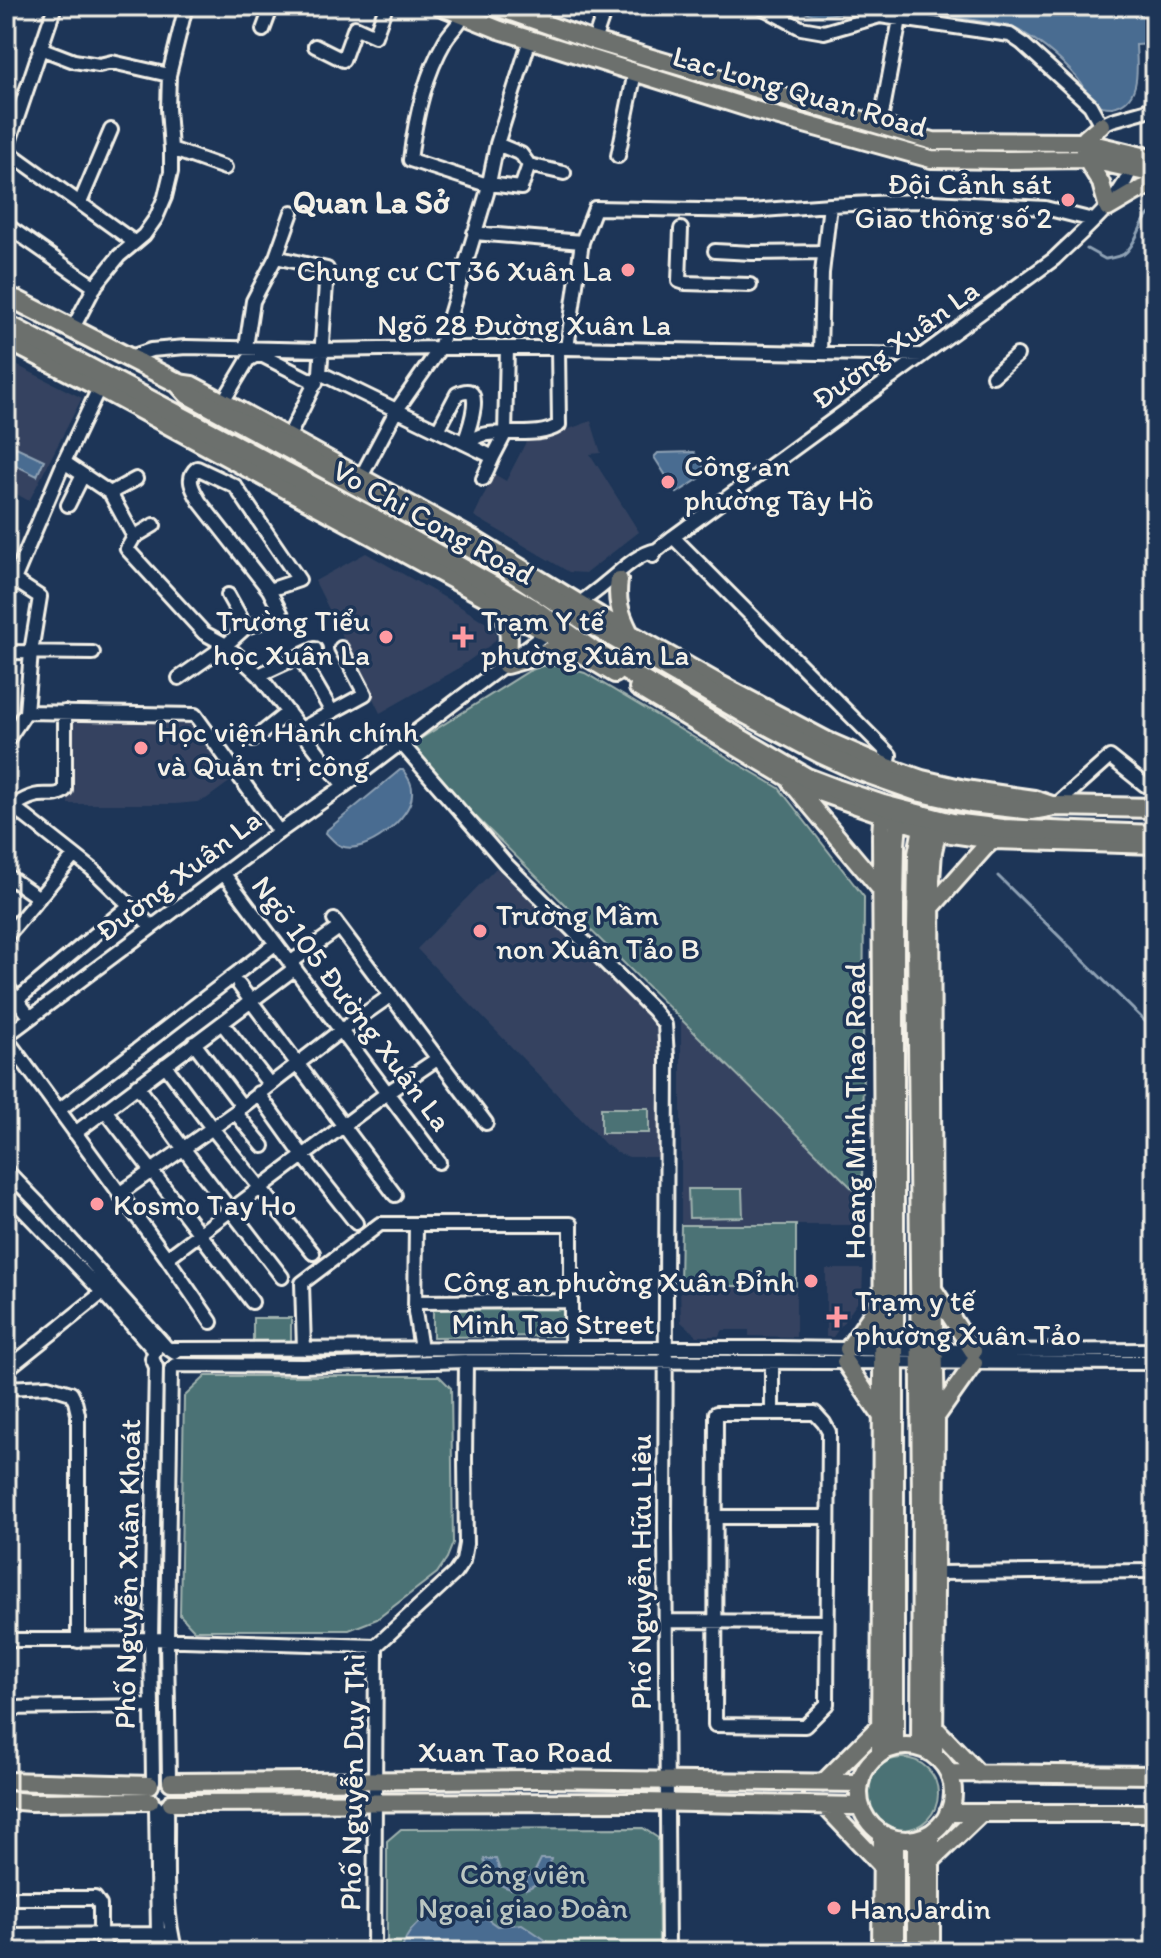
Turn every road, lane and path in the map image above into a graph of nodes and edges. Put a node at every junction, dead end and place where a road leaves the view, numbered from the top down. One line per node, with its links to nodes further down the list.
1 (55, 6): 16 (street)
2 (186, 6): 18 (street)
3 (272, 6): 11 (street)
4 (386, 6): 15 (street)
5 (440, 6): 9 (main road, Lac Long Quan Road)
6 (606, 6): 14 (street)
7 (760, 6): 10 (street)
8 (504, 8): 12 (street); 14 (main road, Lac Long Quan Road)
9 (463, 16): 12 (main road, Lac Long Quan Road); 34 (street)
10 (900, 19): 20 (street); 21 (street)
11 (263, 30)
12 (500, 30): 13 (main road, Lac Long Quan Road)
13 (530, 39): 17 (main road, Lac Long Quan Road); 23 (street)
14 (594, 41): 20 (main road, Lac Long Quan Road)
15 (315, 46)
16 (40, 48): 18 (street); 25 (street)
17 (635, 72): 26 (main road, Lac Long Quan Road); 27 (street)
18 (169, 75): 24 (street)
19 (1155, 108): 21 (street)
20 (880, 125): 26 (main road, Lac Long Quan Road)
21 (1101, 125): 26 (main road)
22 (111, 130): 36 (street)
23 (497, 144): 30 (street); 34 (street)
24 (171, 149): 31 (street); 44 (street)
25 (6, 150): 36 (street)
26 (1085, 151): 29 (main road, Lac Long Quan Road); 38 (main road)
27 (618, 156)
28 (1155, 159): 29 (main road, Lac Long Quan Road)
29 (1133, 163): 33 (main road, Lac Long Quan Road); 38 (street, Đường Xuân La)
30 (529, 165): 32 (street); 34 (street)
31 (225, 168)
32 (564, 173)
33 (1155, 174)
34 (490, 184): 43 (street)
35 (1155, 184): 38 (main road)
36 (80, 203): 44 (street)
37 (830, 205): 40 (street); 45 (street); 47 (street)
38 (1108, 208): 40 (street, Đường Xuân La)
39 (292, 212): 48 (street)
40 (1093, 220): 61 (street, Đường Xuân La)
41 (6, 225): 50 (street)
42 (681, 229): 49 (street)
43 (474, 233): 45 (street); 56 (street)
44 (134, 242): 50 (street)
45 (582, 242): 58 (street)
46 (715, 251): 47 (street)
47 (824, 252): 60 (street)
48 (276, 257): 55 (street); 59 (street)
49 (750, 285)
50 (95, 287): 53 (street)
51 (9, 296): 53 (highway, Vo Chi Cong Road)
52 (6, 324): 82 (highway, Vo Chi Cong Road)
53 (72, 330): 63 (highway, Vo Chi Cong Road)
54 (6, 340): 67 (main road, Vo Chi Cong Road)
55 (246, 347): 59 (street, Ngõ 28 Đường Xuân La); 63 (street, Ngõ 28 Đường Xuân La)
56 (440, 348): 57 (street, Ngõ 28 Đường Xuân La); 59 (street, Ngõ 28 Đường Xuân La); 69 (street)
57 (507, 348): 58 (street, Ngõ 28 Đường Xuân La); 71 (street)
58 (562, 348): 60 (street, Ngõ 28 Đường Xuân La); 71 (street)
59 (321, 350): 65 (street)
60 (820, 352): 61 (street, Ngõ 28 Đường Xuân La)
61 (922, 355): 86 (street, Đường Xuân La)
62 (1017, 355): 64 (street)
63 (127, 358): 66 (highway, Vo Chi Cong Road)
64 (993, 376)
65 (318, 378): 68 (street); 69 (street); 72 (street)
66 (178, 383): 68 (main road, Vo Chi Cong Road); 89 (highway, Vo Chi Cong Road)
67 (99, 388): 75 (street); 83 (main road, Vo Chi Cong Road)
68 (223, 402): 72 (main road, Vo Chi Cong Road)
69 (396, 411): 70 (street); 77 (street)
70 (438, 430): 73 (street); 73 (street)
71 (505, 434): 73 (street); 74 (street)
72 (288, 438): 77 (main road, Vo Chi Cong Road)
73 (464, 443): 74 (street)
74 (493, 457): 79 (street)
75 (64, 462): 76 (street); 87 (street)
76 (83, 475): 80 (street); 81 (street)
77 (361, 477): 89 (main road, Vo Chi Cong Road)
78 (136, 479): 80 (street)
79 (483, 479)
80 (110, 493): 85 (street)
81 (68, 505)
82 (373, 518): 83 (highway); 95 (highway, Vo Chi Cong Road)
83 (343, 520): 93 (main road, Vo Chi Cong Road)
84 (154, 525): 85 (street)
85 (134, 537): 99 (street)
86 (673, 537): 88 (street, Đường Xuân La); 119 (street)
87 (14, 580): 92 (street); 104 (street)
88 (614, 580): 95 (street, Đường Xuân La); 98 (main road)
89 (536, 582): 95 (highway, Vo Chi Cong Road)
90 (269, 590): 90 (street); 97 (street)
91 (228, 595): 97 (street)
92 (6, 596)
93 (492, 601): 96 (main road, Vo Chi Cong Road); 107 (main road)
94 (600, 616): 95 (highway); 98 (main road, Vo Chi Cong Road)
95 (562, 618): 96 (highway); 100 (highway, Vo Chi Cong Road); 107 (street, Đường Xuân La); 125 (highway, Vo Chi Cong Road)
96 (524, 621)
97 (246, 627): 99 (street)
98 (630, 632): 119 (main road, Vo Chi Cong Road)
99 (226, 645): 109 (street); 110 (street)
100 (574, 645): 107 (highway); 108 (highway, Vo Chi Cong Road)
101 (341, 648): 114 (street)
102 (315, 649): 106 (street)
103 (6, 652): 104 (street)
104 (31, 652): 105 (street); 111 (street)
105 (93, 653)
106 (300, 657): 109 (street); 114 (street)
107 (506, 664): 118 (street, Đường Xuân La)
108 (612, 667): 120 (main road, Vo Chi Cong Road); 123 (highway, Vo Chi Cong Road)
109 (259, 675): 113 (street)
110 (179, 678)
111 (26, 712): 112 (street); 117 (street)
112 (65, 712): 124 (street); 129 (street)
113 (288, 712): 115 (street); 116 (street)
114 (332, 712): 115 (street)
115 (301, 729): 122 (street)
116 (253, 740)
117 (6, 742)
118 (400, 742): 122 (street, Đường Xuân La); 203 (street, Phố Nguyễn Hữu Liêu)
119 (889, 761): 125 (main road, Vo Chi Cong Road)
120 (795, 782): 123 (highway); 127 (main road, Vo Chi Cong Road); 136 (main road)
121 (1145, 785): 125 (street)
122 (344, 786): 129 (street, Đường Xuân La)
123 (836, 789): 127 (highway, Vo Chi Cong Road)
124 (9, 804): 133 (street)
125 (1055, 806): 126 (highway, Vo Chi Cong Road)
126 (1155, 808)
127 (891, 812): 128 (highway, Vo Chi Cong Road); 136 (main road, Hoang Minh Thao Road); 139 (main road, Hoang Minh Thao Road)
128 (931, 824): 130 (highway, Vo Chi Cong Road); 140 (main road); 141 (main road)
129 (279, 832): 134 (street, Đường Xuân La)
130 (980, 834): 131 (highway, Vo Chi Cong Road); 132 (main road); 140 (main road)
131 (1155, 835)
132 (1155, 845)
133 (74, 856): 137 (street); 138 (street)
134 (224, 874): 142 (street, Đường Xuân La); 144 (street, Ngõ 105 Đường Xuân La)
135 (6, 875): 137 (street)
136 (881, 890): 139 (main road); 181 (main road, Hoang Minh Thao Road)
137 (39, 898): 143 (street)
138 (130, 905): 142 (street); 149 (street)
139 (895, 906): 181 (main road, Hoang Minh Thao Road)
140 (932, 908): 141 (main road); 190 (main road)
141 (917, 923): 190 (main road)
142 (152, 927): 152 (street, Đường Xuân La)
143 (6, 937)
144 (275, 944): 145 (street, Ngõ 105 Đường Xuân La); 165 (street)
145 (292, 966): 148 (street); 150 (street); 154 (street, Ngõ 105 Đường Xuân La)
146 (6, 985): 149 (street)
147 (239, 985): 150 (street)
148 (390, 996): 154 (street); 157 (street)
149 (18, 1000): 151 (street); 152 (street)
150 (251, 1001): 153 (street); 158 (street)
151 (6, 1009)
152 (30, 1017): 155 (street, Đường Xuân La)
153 (222, 1023): 156 (street); 161 (street)
154 (340, 1031): 158 (street); 163 (street, Ngõ 105 Đường Xuân La)
155 (6, 1037): 165 (street)
156 (194, 1043): 159 (street); 164 (street)
157 (437, 1059): 163 (street); 167 (street)
158 (297, 1064): 161 (street); 168 (street)
159 (165, 1065): 160 (street); 169 (street)
160 (137, 1085): 166 (street); 172 (street)
161 (270, 1085): 162 (street)
162 (258, 1093): 164 (street); 173 (street)
163 (387, 1093): 168 (street); 174 (street, Ngõ 105 Đường Xuân La)
164 (238, 1108): 169 (street); 171 (street)
165 (59, 1110): 170 (street)
166 (105, 1110): 170 (street); 176 (street)
167 (486, 1123)
168 (344, 1126): 173 (street); 180 (street)
169 (212, 1128): 172 (street); 177 (street)
170 (75, 1133): 179 (street)
171 (263, 1146)
172 (183, 1148): 176 (street); 182 (street)
173 (303, 1156): 177 (street); 183 (street)
174 (439, 1162)
175 (6, 1170): 189 (street)
176 (150, 1170): 179 (street); 185 (street)
177 (262, 1188): 182 (street); 186 (street)
178 (6, 1192): 189 (street)
179 (119, 1194): 187 (street)
180 (395, 1195)
181 (889, 1198): 191 (main road, Hoang Minh Thao Road); 206 (main road, Hoang Minh Thao Road)
182 (231, 1210): 185 (street); 188 (street)
183 (356, 1223)
184 (416, 1224): 192 (street); 194 (street); 198 (street)
185 (200, 1234): 187 (street); 193 (street)
186 (313, 1253)
187 (167, 1258): 195 (street)
188 (282, 1277)
189 (108, 1288): 197 (street); 211 (street)
190 (926, 1289): 202 (main road); 204 (main road)
191 (882, 1300): 201 (main road); 206 (main road, Hoang Minh Thao Road)
192 (571, 1301): 194 (street); 196 (street)
193 (252, 1302)
194 (415, 1302): 199 (street)
195 (211, 1322)
196 (571, 1348): 199 (street, Minh Tao Street); 203 (street, Minh Tao Street)
197 (164, 1349): 198 (street, Minh Tao Street); 209 (street); 210 (street)
198 (304, 1349): 199 (street, Minh Tao Street)
199 (421, 1349)
200 (1155, 1350): 202 (street)
201 (847, 1355): 203 (street, Minh Tao Street); 204 (street, Minh Tao Street); 206 (street, Minh Tao Street); 207 (street, Minh Tao Street); 214 (main road)
202 (976, 1355): 204 (street); 208 (street); 215 (main road)
203 (665, 1356): 205 (street, Minh Tao Street); 207 (street, Minh Tao Street); 221 (street, Phố Nguyễn Hữu Liêu)
204 (929, 1358): 206 (street, Minh Tao Street); 215 (main road); 216 (main road)
205 (466, 1361): 210 (street, Minh Tao Street); 228 (street, Phố Nguyễn Duy Thì)
206 (888, 1362): 214 (main road, Hoang Minh Thao Road)
207 (772, 1363): 213 (street)
208 (1155, 1363)
209 (156, 1367): 210 (street); 224 (street, Phố Nguyễn Xuân Khoát)
210 (173, 1367): 226 (street)
211 (6, 1370)
212 (6, 1388): 227 (street)
213 (772, 1413): 217 (street); 218 (street)
214 (888, 1415): 231 (main road, Hoang Minh Thao Road); 233 (main road, Hoang Minh Thao Road)
215 (936, 1417): 216 (main road)
216 (928, 1502): 220 (main road); 234 (main road)
217 (716, 1517): 218 (street); 222 (street)
218 (828, 1517): 223 (street)
219 (1155, 1571): 220 (street)
220 (934, 1573): 232 (main road)
221 (666, 1621): 222 (street); 239 (street, Phố Nguyễn Hữu Liêu)
222 (715, 1622): 223 (street); 223 (street)
223 (827, 1622)
224 (151, 1639): 226 (street); 227 (street); 229 (street, Phố Nguyễn Xuân Khoát)
225 (6, 1640): 227 (street)
226 (167, 1640): 228 (street); 244 (street)
227 (78, 1641)
228 (376, 1646): 237 (street, Phố Nguyễn Duy Thì)
229 (150, 1706): 230 (street); 244 (street, Phố Nguyễn Xuân Khoát)
230 (6, 1708)
231 (880, 1726): 233 (main road, Hoang Minh Thao Road); 241 (main road)
232 (934, 1727): 234 (main road); 235 (main road)
233 (888, 1750): 234 (main road); 242 (main road)
234 (927, 1751): 238 (main road)
235 (979, 1774): 236 (main road); 238 (main road)
236 (1155, 1775)
237 (375, 1779): 239 (main road, Xuan Tao Road); 244 (main road, Xuan Tao Road); 247 (street, Phố Nguyễn Duy Thì)
238 (951, 1779): 243 (main road); 251 (main road)
239 (666, 1780): 241 (main road, Xuan Tao Road); 246 (street, Phố Nguyễn Hữu Liêu)
240 (6, 1781): 244 (main road)
241 (823, 1783): 242 (main road, Xuan Tao Road)
242 (860, 1783): 250 (main road)
243 (1155, 1785)
244 (161, 1793): 245 (main road); 247 (main road, Xuan Tao Road); 260 (street, Phố Nguyễn Xuân Khoát)
245 (6, 1800)
246 (666, 1802): 247 (main road, Xuan Tao Road); 249 (main road, Xuan Tao Road); 268 (street, Phố Nguyễn Hữu Liêu)
247 (374, 1803): 267 (street, Phố Nguyễn Duy Thì)
248 (1155, 1803): 251 (main road)
249 (825, 1806): 250 (main road, Xuan Tao Road); 257 (main road)
250 (860, 1806): 254 (main road)
251 (950, 1808): 252 (main road); 255 (main road)
252 (981, 1813): 253 (main road); 256 (main road)
253 (1155, 1813)
254 (889, 1836): 255 (main road); 257 (main road); 270 (main road)
255 (924, 1836): 256 (main road); 271 (main road)
256 (931, 1861): 272 (main road)
257 (882, 1866): 269 (main road)
258 (6, 1898): 259 (street)
259 (100, 1933): 260 (street); 262 (street); 264 (street)
260 (164, 1934): 265 (street, Phố Nguyễn Xuân Khoát); 266 (street, Phố Nguyễn Xuân Khoát)
261 (6, 1935): 262 (street)
262 (48, 1935): 263 (street)
263 (10, 1952)
264 (107, 1952)
265 (163, 1952)
266 (176, 1952)
267 (374, 1952)
268 (668, 1952)
269 (881, 1952)
270 (895, 1952)
271 (916, 1952)
272 (931, 1952)

